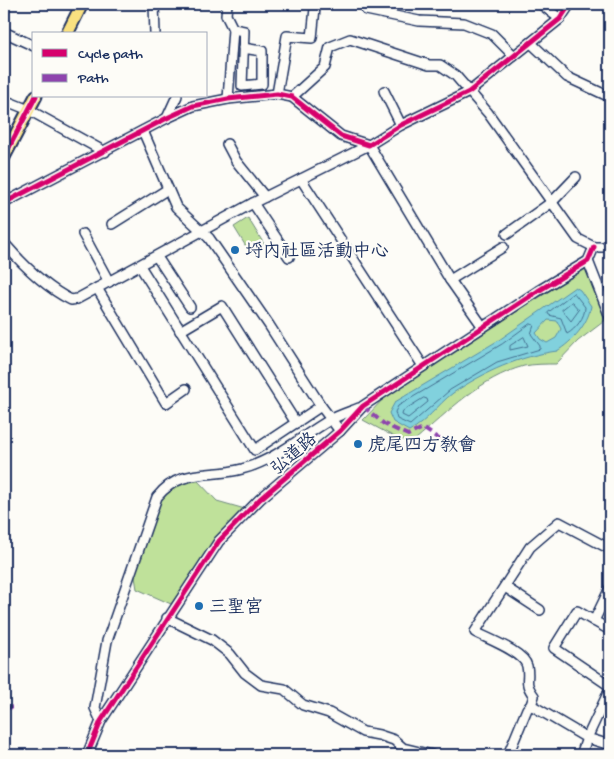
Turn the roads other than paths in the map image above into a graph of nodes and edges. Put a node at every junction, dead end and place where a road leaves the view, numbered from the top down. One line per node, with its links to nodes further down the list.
1 (82, 4): 11 (main road)
2 (154, 4): 12 (street)
3 (227, 4): 9 (street)
4 (541, 4): 8 (street)
5 (570, 4): 8 (street)
6 (315, 8): 19 (street)
7 (366, 10): 16 (street)
8 (560, 19): 13 (street)
9 (233, 29): 15 (street); 24 (street)
10 (4, 32): 14 (street)
11 (68, 32)
12 (155, 32)
13 (531, 43): 16 (street); 23 (street)
14 (32, 45)
15 (243, 48): 15 (street)
16 (514, 56): 18 (street)
17 (384, 91): 28 (street)
18 (469, 92): 20 (street); 28 (street); 38 (street)
19 (276, 94): 20 (street); 24 (street)
20 (292, 97): 31 (street)
21 (35, 98): 26 (main road)
22 (176, 98): 27 (street)
23 (610, 98)
24 (228, 99): 27 (street)
25 (4, 100): 26 (street)
26 (29, 110): 32 (street); 33 (main road)
27 (167, 118): 29 (street)
28 (401, 125): 31 (street)
29 (143, 131): 32 (street); 36 (street)
30 (227, 144): 37 (street)
31 (369, 145): 35 (street); 53 (street)
32 (105, 152): 39 (street)
33 (4, 158)
34 (576, 177): 38 (street)
35 (301, 179): 37 (street); 60 (street)
36 (168, 189): 41 (street); 42 (street)
37 (265, 197): 40 (street)
38 (552, 202): 44 (street); 47 (street)
39 (4, 203)
40 (252, 203): 42 (street); 50 (street)
41 (112, 224)
42 (202, 230): 49 (street); 62 (street)
43 (83, 234): 54 (street)
44 (507, 234)
45 (4, 244): 55 (street)
46 (503, 247): 53 (street)
47 (594, 248): 48 (street); 51 (street)
48 (610, 248)
49 (157, 257): 52 (street); 56 (street)
50 (289, 257)
51 (588, 261): 57 (street); 58 (street, 弘道路)
52 (140, 266): 54 (street); 59 (street)
53 (450, 280): 58 (street)
54 (109, 282): 55 (street)
55 (97, 288): 61 (street)
56 (190, 307)
57 (610, 317)
58 (483, 327): 60 (street, 弘道路)
59 (180, 331): 65 (street); 65 (street)
60 (423, 366): 63 (street, 弘道路)
61 (186, 389)
62 (321, 406): 64 (street); 65 (street)
63 (363, 406): 64 (street); 66 (street, 弘道路)
64 (331, 419): 66 (street); 76 (street)
65 (296, 424)
66 (340, 431): 71 (street, 弘道路)
67 (610, 549): 68 (street)
68 (505, 587): 70 (street); 75 (street)
69 (610, 588): 72 (street)
70 (540, 610)
71 (167, 618): 76 (street, 弘道路); 79 (street)
72 (594, 621): 73 (street); 74 (street)
73 (610, 630)
74 (610, 688): 77 (street)
75 (531, 705): 77 (street); 82 (street)
76 (100, 721): 80 (street, 弘道路)
77 (587, 738): 78 (street); 83 (street)
78 (610, 745)
79 (402, 751): 81 (street)
80 (87, 755)
81 (432, 755)
82 (508, 755)
83 (581, 755)

